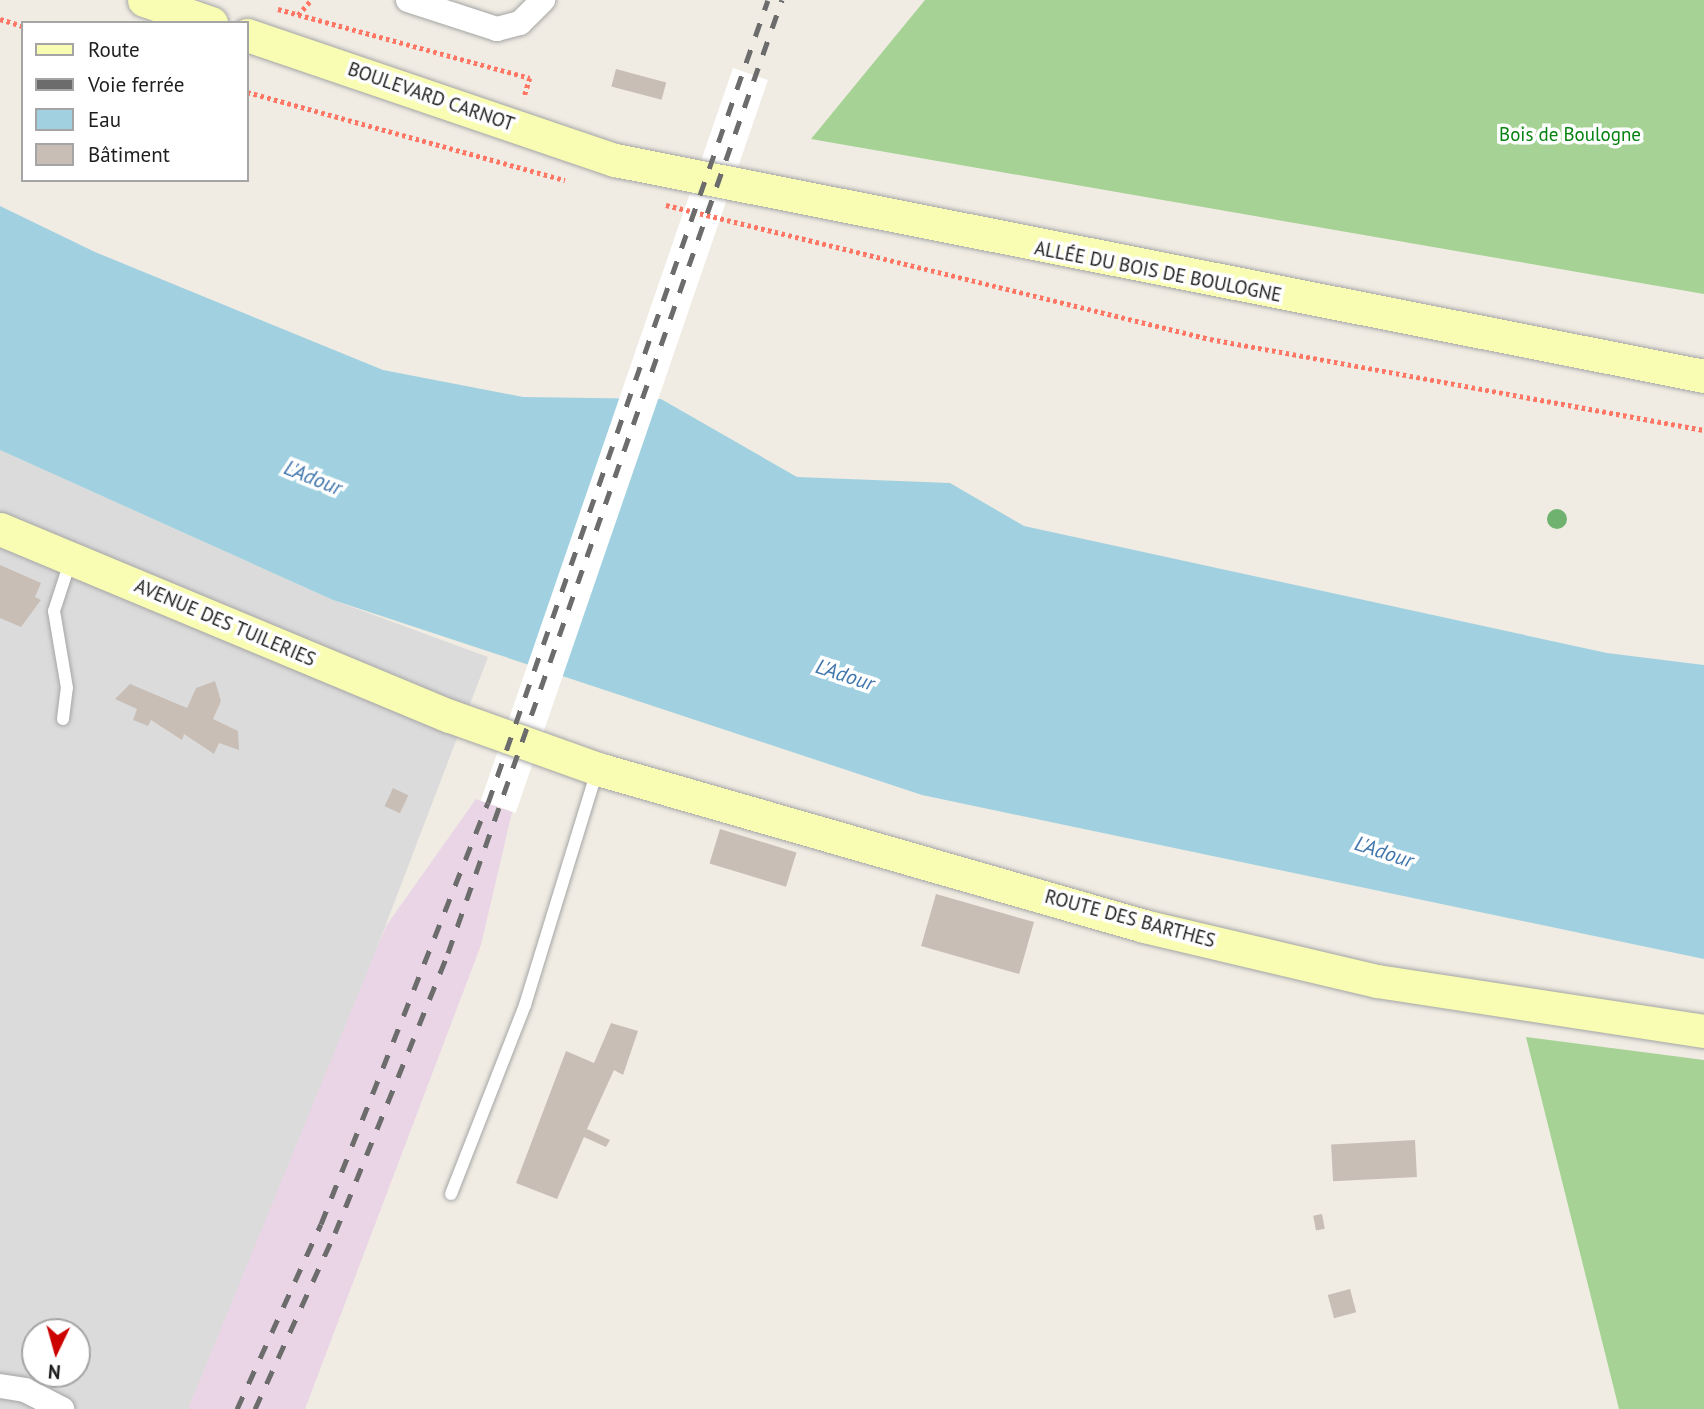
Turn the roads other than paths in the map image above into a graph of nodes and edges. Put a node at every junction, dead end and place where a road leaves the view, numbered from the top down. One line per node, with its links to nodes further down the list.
1 (144, 0): 4 (main road)
2 (408, 0): 3 (street)
3 (543, 0)
4 (205, 21)
5 (248, 35): 6 (main road, BOULEVARD CARNOT)
6 (615, 160): 7 (main road, ALLÉE DU BOIS DE BOULOGNE)
7 (1704, 376)
8 (0, 529): 9 (main road, AVENUE DES TUILERIES)
9 (71, 559): 10 (lane); 11 (main road, AVENUE DES TUILERIES)
10 (63, 719)
11 (567, 757): 12 (main road, ROUTE DES BARTHES)
12 (598, 769): 13 (main road, ROUTE DES BARTHES); 14 (lane)
13 (1704, 1031)
14 (451, 1194)
15 (0, 1387): 16 (street)
16 (62, 1409)

